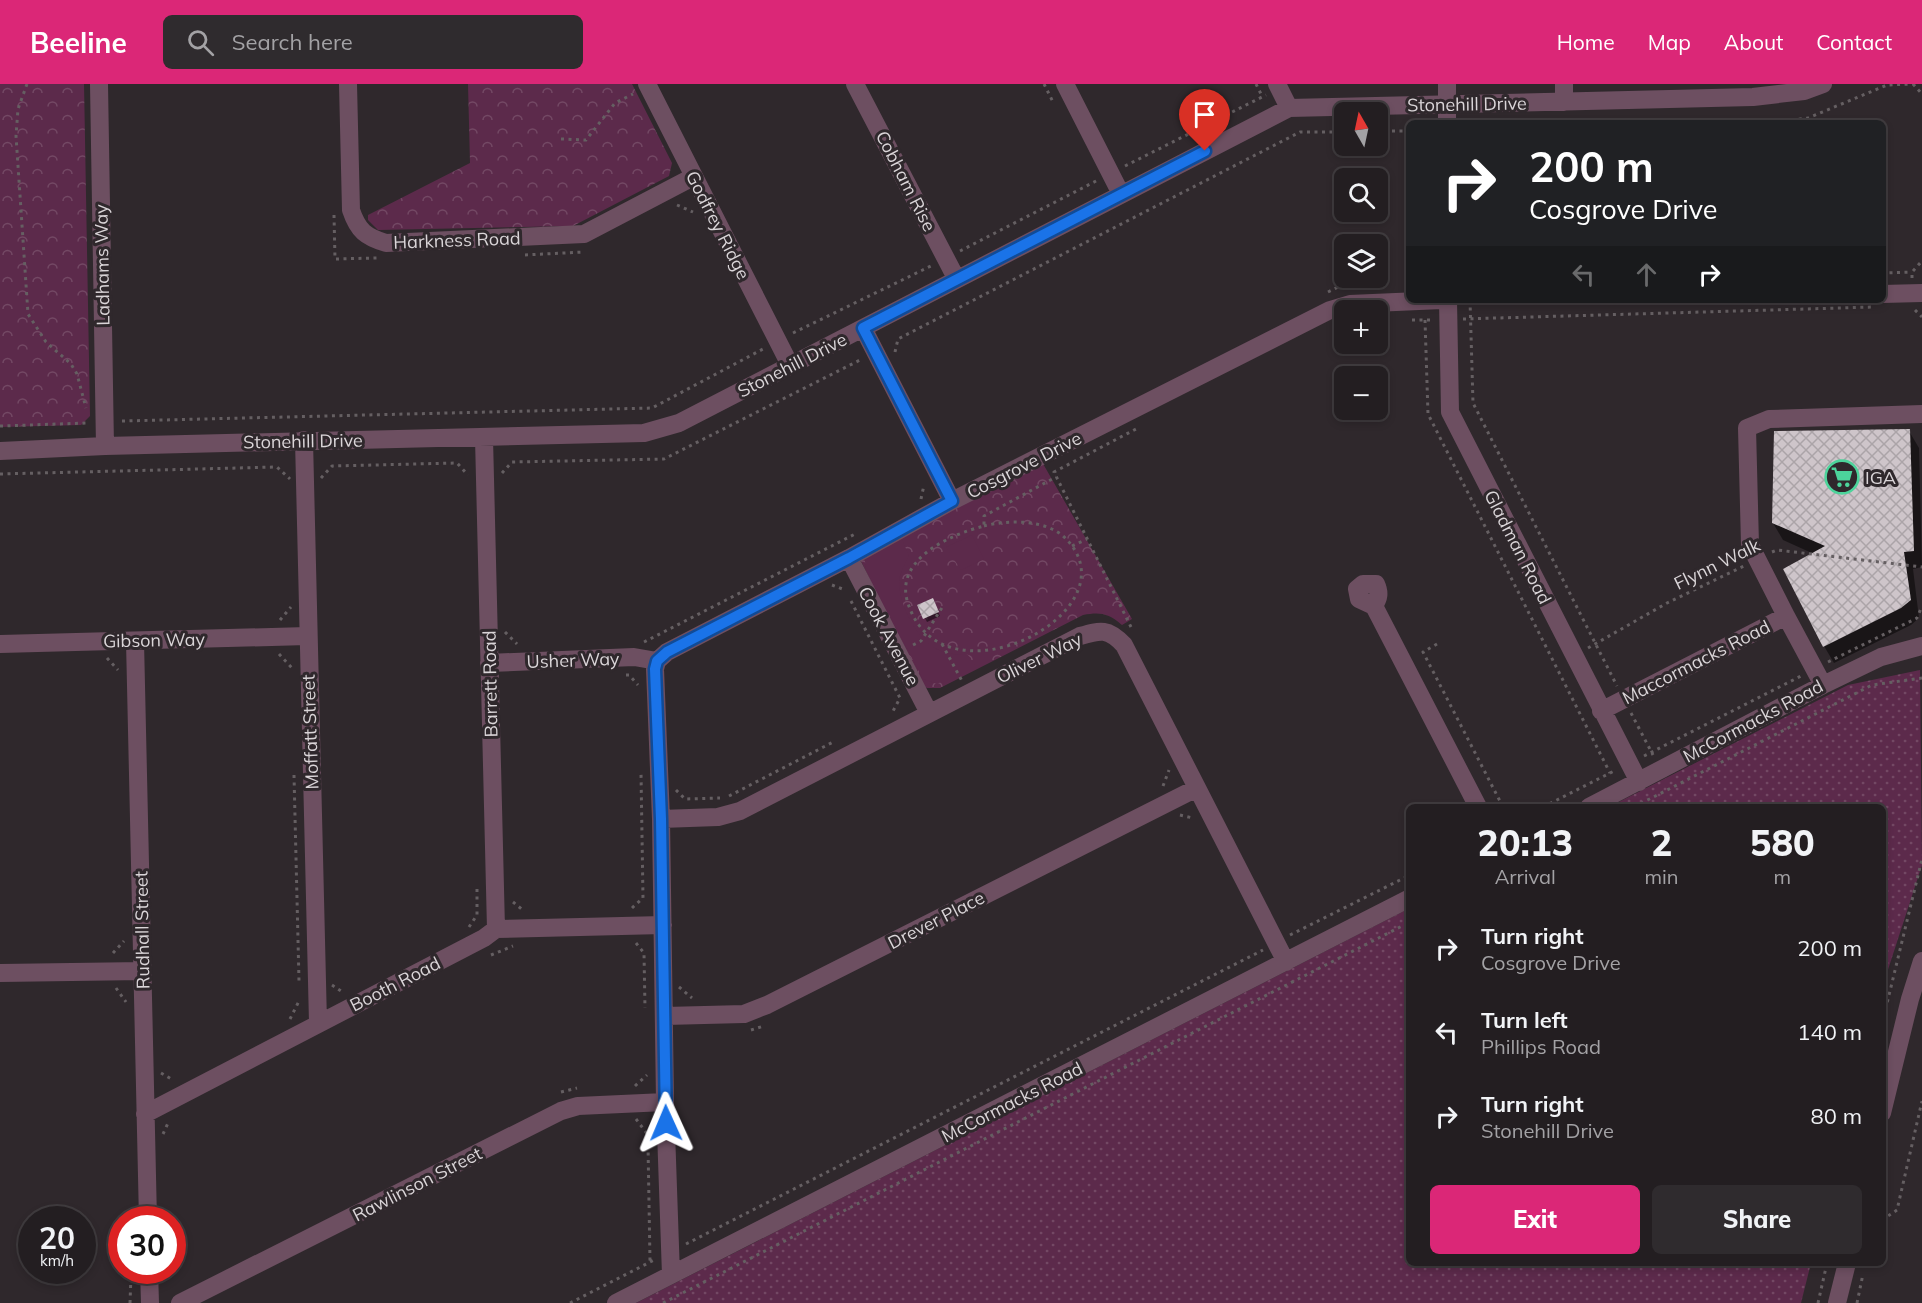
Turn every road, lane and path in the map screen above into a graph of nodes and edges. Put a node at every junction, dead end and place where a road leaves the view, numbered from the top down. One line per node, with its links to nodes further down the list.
1 (27, 84): 47 (path)
2 (99, 84): 47 (street, Ladhams Way)
3 (348, 84): 23 (street, Harkness Road)
4 (855, 84): 30 (street, Cobham Rise)
5 (1065, 84): 25 (street)
6 (1256, 84): 22 (path)
7 (1277, 84): 15 (street)
8 (1447, 84): 16 (street)
9 (1823, 84): 12 (street, Stonehill Drive)
10 (1913, 84): 14 (path); 17 (path)
11 (647, 85): 21 (path); 23 (street, Godfrey Ridge)
12 (1753, 91): 13 (street, Stonehill Drive)
13 (1564, 93): 16 (street, Stonehill Drive)
14 (1922, 94)
15 (1289, 108): 16 (street, Stonehill Drive); 25 (street, Stonehill Drive)
16 (1447, 114)
17 (1792, 120)
18 (1406, 131): 20 (path)
19 (1334, 132): 44 (path)
20 (1388, 132)
21 (561, 139)
22 (1127, 165)
23 (693, 177): 43 (street, Godfrey Ridge)
24 (1095, 182): 26 (path)
25 (1121, 194): 30 (street, Stonehill Drive)
26 (962, 250)
27 (1922, 261): 29 (path)
28 (930, 267): 43 (path)
29 (1886, 273)
30 (956, 278): 42 (street, Stonehill Drive)
31 (1336, 288): 32 (path)
32 (1328, 292)
33 (1922, 293): 34 (street)
34 (1886, 299)
35 (1406, 302): 57 (street, Cosgrove Drive)
36 (1448, 303): 41 (street, Gladman Road)
37 (1470, 303): 39 (path)
38 (1815, 303): 39 (path)
39 (1471, 319): 41 (path); 83 (path)
40 (1409, 320): 41 (path)
41 (1448, 320): 86 (street, Gladman Road)
42 (863, 328): 45 (street, Stonehill Drive); 57 (street)
43 (777, 341): 45 (street, Godfrey Ridge); 47 (path)
44 (894, 354)
45 (790, 366): 50 (street, Stonehill Drive)
46 (1922, 414): 63 (street)
47 (97, 423): 49 (path); 52 (street, Ladhams Way)
48 (1143, 425): 54 (path)
49 (0, 426)
50 (484, 438): 51 (street, Stonehill Drive); 88 (street, Barrett Road)
51 (304, 440): 52 (street, Stonehill Drive); 76 (street, Moffatt Street)
52 (105, 446): 53 (street, Stonehill Drive)
53 (0, 451)
54 (1056, 477): 58 (path); 60 (path)
55 (921, 481): 56 (path)
56 (920, 500)
57 (952, 501): 62 (street, Cosgrove Drive)
58 (984, 525): 61 (path); 75 (path)
59 (867, 527): 64 (path)
60 (1087, 539): 61 (path); 74 (path)
61 (1072, 546): 81 (path)
62 (849, 558): 66 (street, Cosgrove Drive); 85 (street, Cook Avenue)
63 (1758, 559): 65 (path, Flynn Walk); 71 (street); 83 (path, Flynn Walk)
64 (803, 560): 66 (path); 78 (path)
65 (1922, 567)
66 (813, 577): 87 (street, Cosgrove Drive); 97 (path)
67 (290, 597): 72 (path)
68 (943, 606): 75 (path)
69 (1374, 606): 110 (street)
70 (1922, 606): 90 (path)
71 (1786, 616): 90 (street, Maccormacks Road); 94 (street, Maccormacks Road)
72 (276, 621)
73 (505, 622): 80 (path)
74 (1133, 632)
75 (926, 633): 81 (path); 85 (path)
76 (307, 636): 77 (street, Gibson Way); 151 (street, Moffatt Street)
77 (135, 641): 79 (street, Gibson Way); 139 (street, Rudhall Street)
78 (633, 642)
79 (0, 644)
80 (519, 644)
81 (942, 644): 93 (path)
82 (1437, 644): 111 (path)
83 (1595, 644): 86 (path, Flynn Walk); 94 (path)
84 (1922, 646): 90 (street, McCormacks Road)
85 (898, 653): 96 (street, Cook Avenue)
86 (1574, 656): 95 (street, Gladman Road)
87 (657, 661): 88 (street, Usher Way); 117 (street)
88 (489, 663): 121 (street, Barrett Road)
89 (619, 675): 92 (path)
90 (1818, 677): 99 (path); 103 (street, McCormacks Road)
91 (1922, 678): 107 (path)
92 (639, 687)
93 (969, 693): 96 (street, Oliver Way); 100 (street, Oliver Way)
94 (1624, 699): 95 (street, Maccormacks Road); 99 (path)
95 (1601, 711): 101 (street, Gladman Road)
96 (929, 713): 115 (street, Oliver Way)
97 (887, 715)
98 (836, 741): 108 (path)
99 (1651, 752): 101 (path); 103 (path)
100 (1180, 756): 106 (street, Oliver Way); 109 (path)
101 (1629, 763): 104 (street, Gladman Road); 112 (path)
102 (641, 770): 123 (path)
103 (1660, 770): 104 (street, McCormacks Road); 107 (path)
104 (1638, 782): 113 (street, McCormacks Road)
105 (675, 788): 108 (path)
106 (1197, 788): 109 (street, Drever Place); 133 (street, Oliver Way)
107 (1670, 789): 114 (path)
108 (692, 799): 115 (path)
109 (1165, 804): 116 (path); 149 (street, Drever Place)
110 (1476, 804)
111 (1501, 804)
112 (1549, 804)
113 (1595, 804)
114 (1640, 804)
115 (694, 818): 117 (street, Oliver Way)
116 (1194, 818)
117 (661, 819): 126 (street)
118 (1922, 859): 148 (path)
119 (477, 877): 121 (path)
120 (1406, 877): 133 (path)
121 (486, 898): 124 (path); 128 (path); 129 (street, Barrett Road)
122 (1406, 900): 138 (street, McCormacks Road)
123 (628, 908)
124 (534, 911)
125 (1406, 924): 185 (path)
126 (663, 925): 129 (street); 149 (street)
127 (1285, 925): 133 (path)
128 (468, 928)
129 (496, 929): 151 (street, Booth Road)
130 (124, 932): 135 (path)
131 (1256, 940): 133 (path)
132 (630, 941): 150 (path)
133 (1276, 943): 138 (street, Oliver Way); 171 (path)
134 (522, 944): 136 (path)
135 (103, 954)
136 (483, 959)
137 (1922, 961): 161 (street)
138 (1286, 962): 177 (street, McCormacks Road)
139 (143, 971): 140 (street); 164 (street, Rudhall Street)
140 (0, 973)
141 (679, 976): 146 (path)
142 (332, 979): 145 (path)
143 (299, 981): 152 (path)
144 (116, 988): 147 (path)
145 (353, 988)
146 (698, 997)
147 (126, 1004)
148 (1886, 1008)
149 (665, 1016): 163 (street)
150 (646, 1019)
151 (318, 1023): 164 (street, Booth Road)
152 (281, 1024)
153 (767, 1024): 154 (path)
154 (745, 1030)
155 (160, 1062): 157 (path)
156 (647, 1064): 158 (path)
157 (181, 1076)
158 (629, 1086)
159 (578, 1088): 160 (path)
160 (558, 1094)
161 (1886, 1097)
162 (1922, 1101): 169 (path)
163 (665, 1102): 172 (street); 182 (street, Rawlinson Street)
164 (146, 1114): 168 (street, Rudhall Street)
165 (171, 1118): 167 (path)
166 (630, 1119): 173 (path)
167 (163, 1142)
168 (148, 1206)
169 (1886, 1217)
170 (688, 1236): 171 (path)
171 (693, 1240): 172 (path)
172 (671, 1251): 173 (path); 177 (street)
173 (650, 1262): 183 (path)
174 (1826, 1266): 186 (path)
175 (1846, 1266): 187 (street)
176 (1863, 1273): 188 (path)
177 (671, 1275): 184 (street, McCormacks Road)
178 (131, 1284): 180 (path)
179 (149, 1284): 181 (street)
180 (130, 1303)
181 (150, 1303)
182 (180, 1303)
183 (570, 1303)
184 (616, 1303)
185 (663, 1303)
186 (1818, 1303)
187 (1838, 1303)
188 (1857, 1303)

